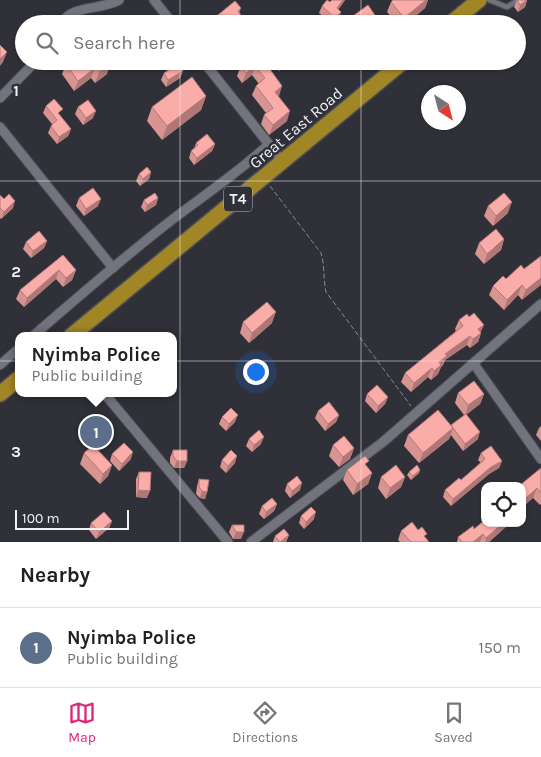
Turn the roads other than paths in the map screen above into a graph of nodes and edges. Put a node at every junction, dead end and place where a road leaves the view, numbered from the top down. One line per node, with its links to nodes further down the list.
1 (119, 0): 6 (street)
2 (154, 0): 7 (street)
3 (479, 0): 8 (highway)
4 (489, 0): 5 (lane)
5 (518, 0)
6 (69, 15)
7 (166, 15)
8 (461, 15)
9 (27, 70): 12 (street)
10 (210, 70): 14 (street)
11 (393, 70): 15 (highway, Great East Road / T4)
12 (0, 98)
13 (0, 127): 16 (street)
14 (269, 144): 15 (street); 16 (street)
15 (283, 162): 19 (highway, Great East Road / T4)
16 (113, 268): 18 (street)
17 (541, 304): 21 (street)
18 (38, 332)
19 (76, 332)
20 (15, 351): 22 (street)
21 (474, 364): 26 (street); 28 (street)
22 (0, 365)
23 (15, 382): 24 (highway)
24 (0, 394)
25 (107, 397): 27 (street)
26 (541, 459)
27 (228, 542)
28 (251, 542)

